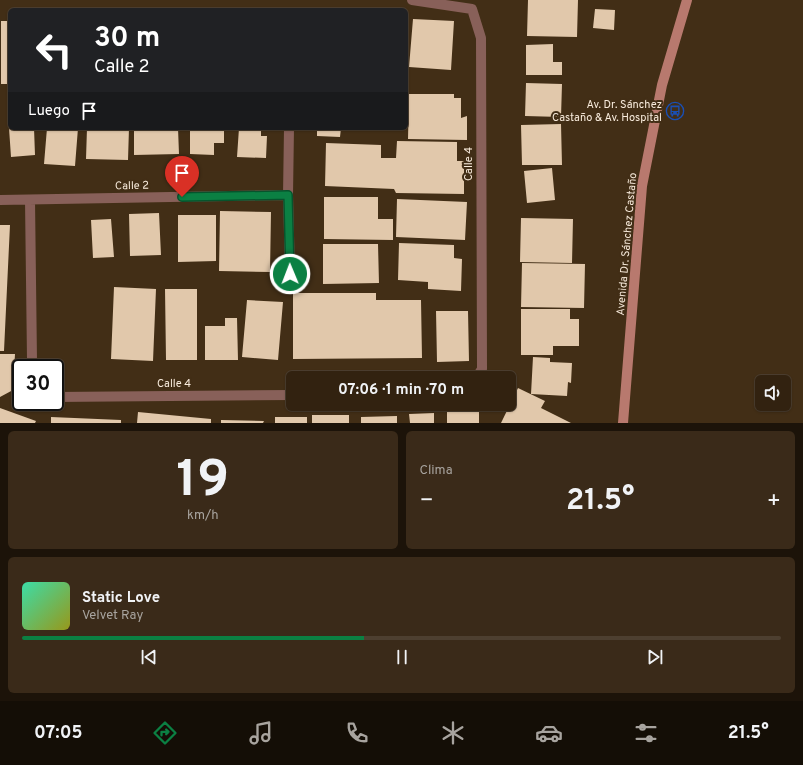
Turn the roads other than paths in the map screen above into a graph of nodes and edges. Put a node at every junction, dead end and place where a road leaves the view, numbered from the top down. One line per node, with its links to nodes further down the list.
1 (412, 0): 9 (street, Calle 4)
2 (687, 0): 12 (street, Avenida Dr. Sánchez Castaño)
3 (289, 130): 4 (street)
4 (288, 195): 6 (street, Calle 2); 7 (street)
5 (0, 200): 6 (street, Calle 2)
6 (30, 200): 8 (street)
7 (290, 274)
8 (32, 359)
9 (481, 371)
10 (286, 395): 11 (street, Calle 4)
11 (64, 397)
12 (623, 423)

